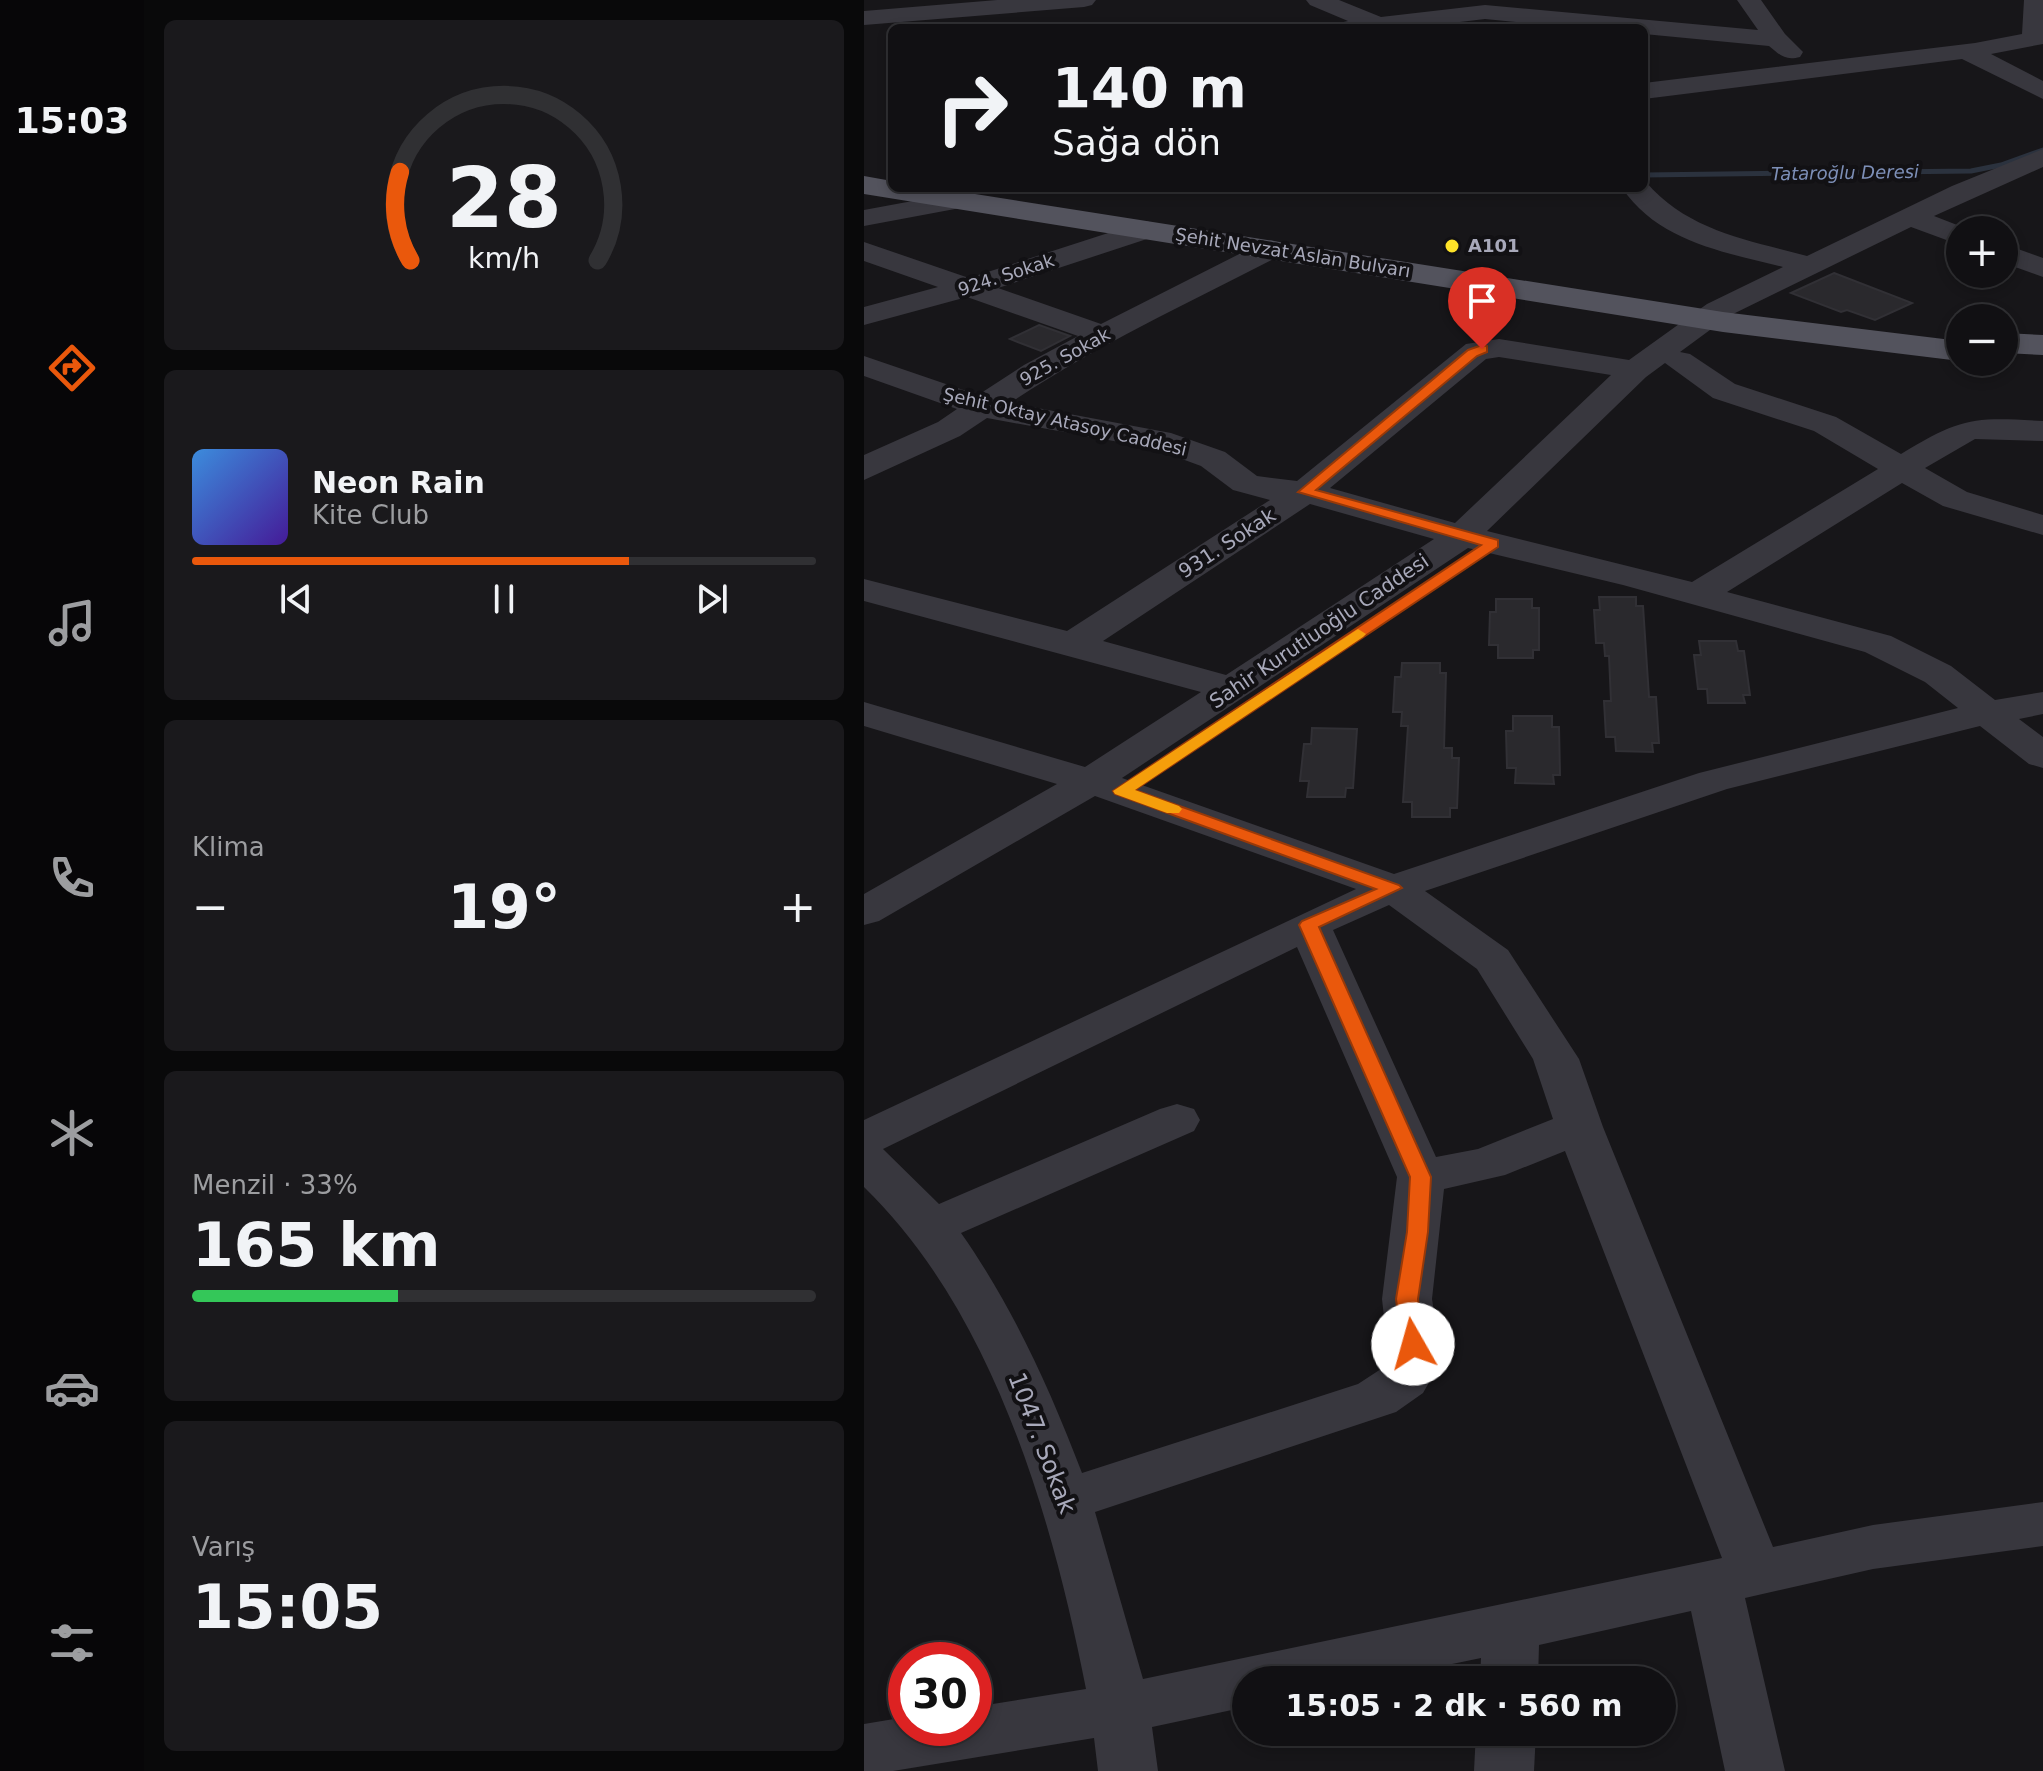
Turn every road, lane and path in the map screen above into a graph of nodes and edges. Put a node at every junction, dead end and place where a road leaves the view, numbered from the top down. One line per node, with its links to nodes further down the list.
1 (1084, 0): 5 (street)
2 (1318, 0): 8 (street)
3 (1749, 0): 13 (street)
4 (2036, 0): 12 (street)
5 (1038, 2): 6 (street); 7 (street)
6 (864, 18)
7 (1045, 24)
8 (1377, 24)
9 (1397, 24): 10 (street)
10 (1614, 24)
11 (1648, 27): 13 (street)
12 (2038, 38): 14 (street)
13 (1776, 39): 15 (street)
14 (1965, 51): 15 (street); 17 (street)
15 (1812, 72): 16 (street)
16 (1648, 91)
17 (2043, 91)
18 (2043, 157): 26 (street)
19 (864, 175): 20 (main road)
20 (888, 178)
21 (864, 185): 22 (main road, Şehit Nevzat Aslan Bulvarı)
22 (888, 187)
23 (935, 192): 25 (main road, Şehit Nevzat Aslan Bulvarı)
24 (1639, 192): 33 (street)
25 (955, 194): 27 (street); 28 (main road, Şehit Nevzat Aslan Bulvarı); 36 (main road, Şehit Nevzat Aslan Bulvarı)
26 (1909, 217): 29 (street); 33 (street)
27 (864, 218)
28 (1146, 230): 30 (main road, Şehit Nevzat Aslan Bulvarı); 35 (street, 924. Sokak)
29 (1946, 231)
30 (1271, 249): 36 (main road, Şehit Nevzat Aslan Bulvarı); 38 (street, 925. Sokak)
31 (864, 251): 35 (street)
32 (2018, 258): 34 (street)
33 (1809, 265): 36 (street)
34 (2043, 268)
35 (968, 288): 37 (street, 924. Sokak); 38 (street)
36 (1723, 313): 39 (main road, Şehit Nevzat Aslan Bulvarı); 42 (main road, Şehit Nevzat Aslan Bulvarı); 45 (street, Sahir Kurutluoğlu Caddesi); 47 (street, Sahir Kurutluoğlu Caddesi)
37 (864, 316)
38 (1103, 335): 48 (street, 925. Sokak)
39 (1946, 338)
40 (2018, 344): 41 (main road)
41 (2043, 345)
42 (1946, 349)
43 (2018, 354): 44 (main road)
44 (2043, 355)
45 (1679, 361): 50 (street); 54 (street, Sahir Kurutluoğlu Caddesi)
46 (864, 365): 48 (street, Şehit Oktay Atasoy Caddesi)
47 (1635, 370): 52 (street, 931. Sokak); 54 (street, Sahir Kurutluoğlu Caddesi)
48 (980, 407): 51 (street, 925. Sokak); 52 (street, Şehit Oktay Atasoy Caddesi)
49 (2043, 431): 50 (street)
50 (1903, 469): 53 (street); 56 (street)
51 (864, 470)
52 (1305, 492): 54 (street, Şehit Oktay Atasoy Caddesi); 57 (street, 931. Sokak)
53 (2043, 525)
54 (1477, 540): 56 (street, Şehit Oktay Atasoy Caddesi); 58 (street, Sahir Kurutluoğlu Caddesi); 63 (street, Sahir Kurutluoğlu Caddesi)
55 (864, 590): 57 (street)
56 (1698, 594): 60 (street, Şehit Oktay Atasoy Caddesi)
57 (1073, 644): 58 (street)
58 (1233, 689): 63 (street, Sahir Kurutluoğlu Caddesi)
59 (2043, 703): 60 (street)
60 (1986, 713): 62 (street, Şehit Oktay Atasoy Caddesi); 64 (street)
61 (864, 714): 63 (street)
62 (2043, 756)
63 (1106, 786): 64 (street); 65 (street, Sahir Kurutluoğlu Caddesi); 67 (street, Sahir Kurutluoğlu Caddesi)
64 (1393, 888): 66 (street); 69 (street)
65 (864, 912)
66 (1309, 925): 70 (street); 72 (street)
67 (864, 943)
68 (1177, 1120): 73 (street)
69 (1579, 1127): 72 (street); 76 (street)
70 (864, 1139)
71 (864, 1158): 73 (street, 1047. Sokak)
72 (1421, 1177): 74 (street)
73 (930, 1227): 74 (street, 1047. Sokak)
74 (1065, 1500): 80 (street, 1047. Sokak)
75 (2043, 1524): 76 (street)
76 (1734, 1578): 77 (street); 85 (street)
77 (1510, 1654): 78 (street)
78 (1394, 1666)
79 (1232, 1685): 80 (street)
80 (1122, 1708): 82 (street); 83 (street, 1047. Sokak)
81 (1505, 1746): 84 (street)
82 (864, 1750)
83 (1128, 1771)
84 (1504, 1771)
85 (1755, 1771)

